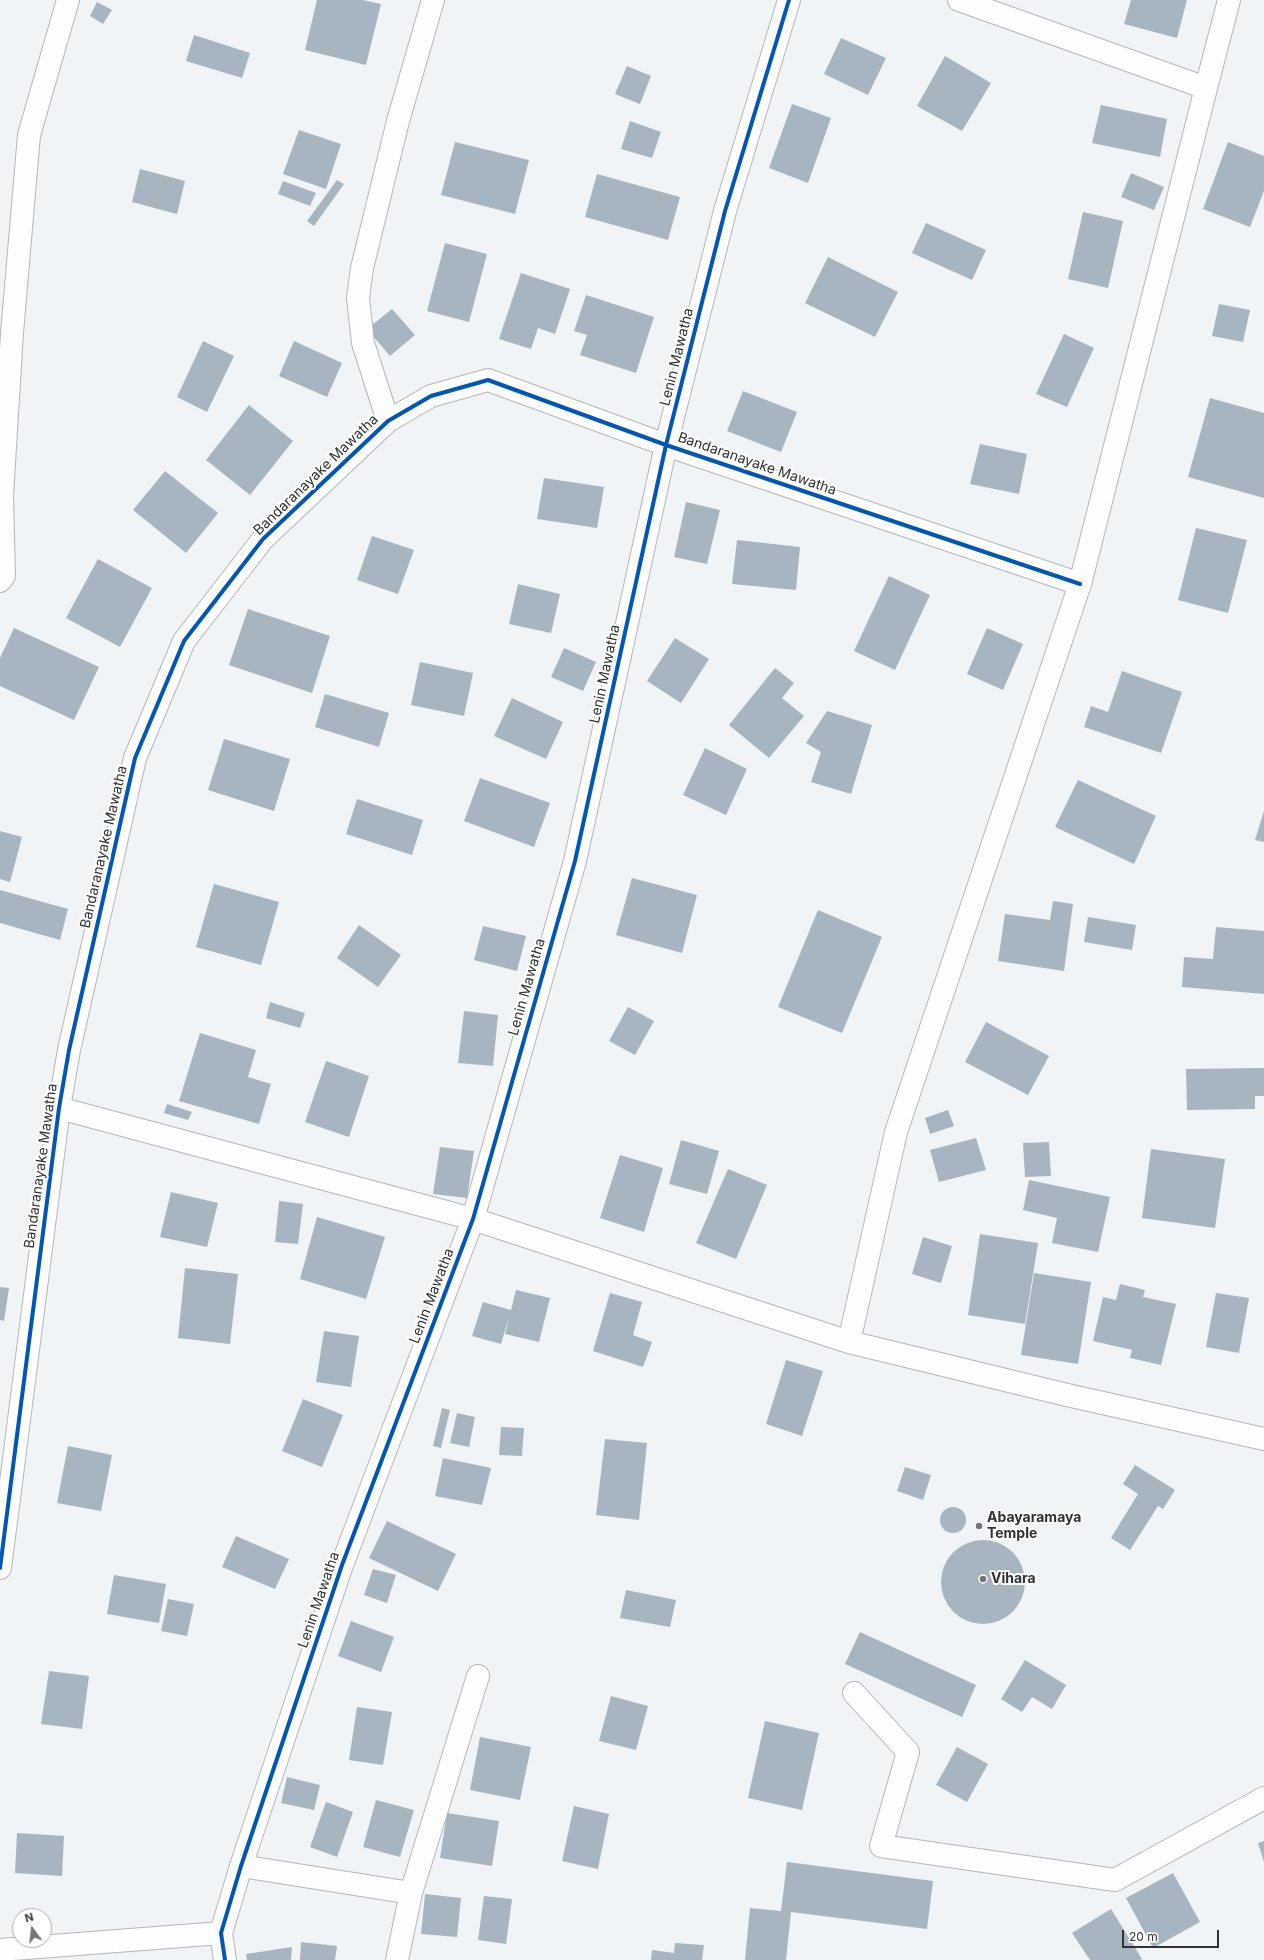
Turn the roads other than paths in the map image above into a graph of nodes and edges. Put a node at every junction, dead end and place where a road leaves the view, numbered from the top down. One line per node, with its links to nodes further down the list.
1 (68, 0): 9 (street)
2 (433, 0): 7 (street)
3 (789, 0): 8 (street, Lenin Mawatha)
4 (958, 0): 6 (street)
5 (1229, 0): 6 (street)
6 (1206, 88): 10 (street)
7 (388, 421): 8 (street, Bandaranayake Mawatha); 11 (street, Bandaranayake Mawatha)
8 (666, 445): 10 (street, Bandaranayake Mawatha); 12 (street, Lenin Mawatha)
9 (0, 581)
10 (1080, 584): 13 (street)
11 (59, 1108): 12 (street); 15 (street, Bandaranayake Mawatha)
12 (473, 1219): 13 (street); 19 (street, Lenin Mawatha)
13 (849, 1342): 14 (street)
14 (1264, 1439)
15 (0, 1568)
16 (478, 1676): 20 (street)
17 (854, 1693): 18 (street)
18 (1264, 1798)
19 (241, 1866): 20 (street); 21 (street, Lenin Mawatha)
20 (411, 1893): 24 (street)
21 (221, 1933): 22 (street); 23 (street, Lenin Mawatha)
22 (0, 1950)
23 (225, 1960)
24 (397, 1960)

